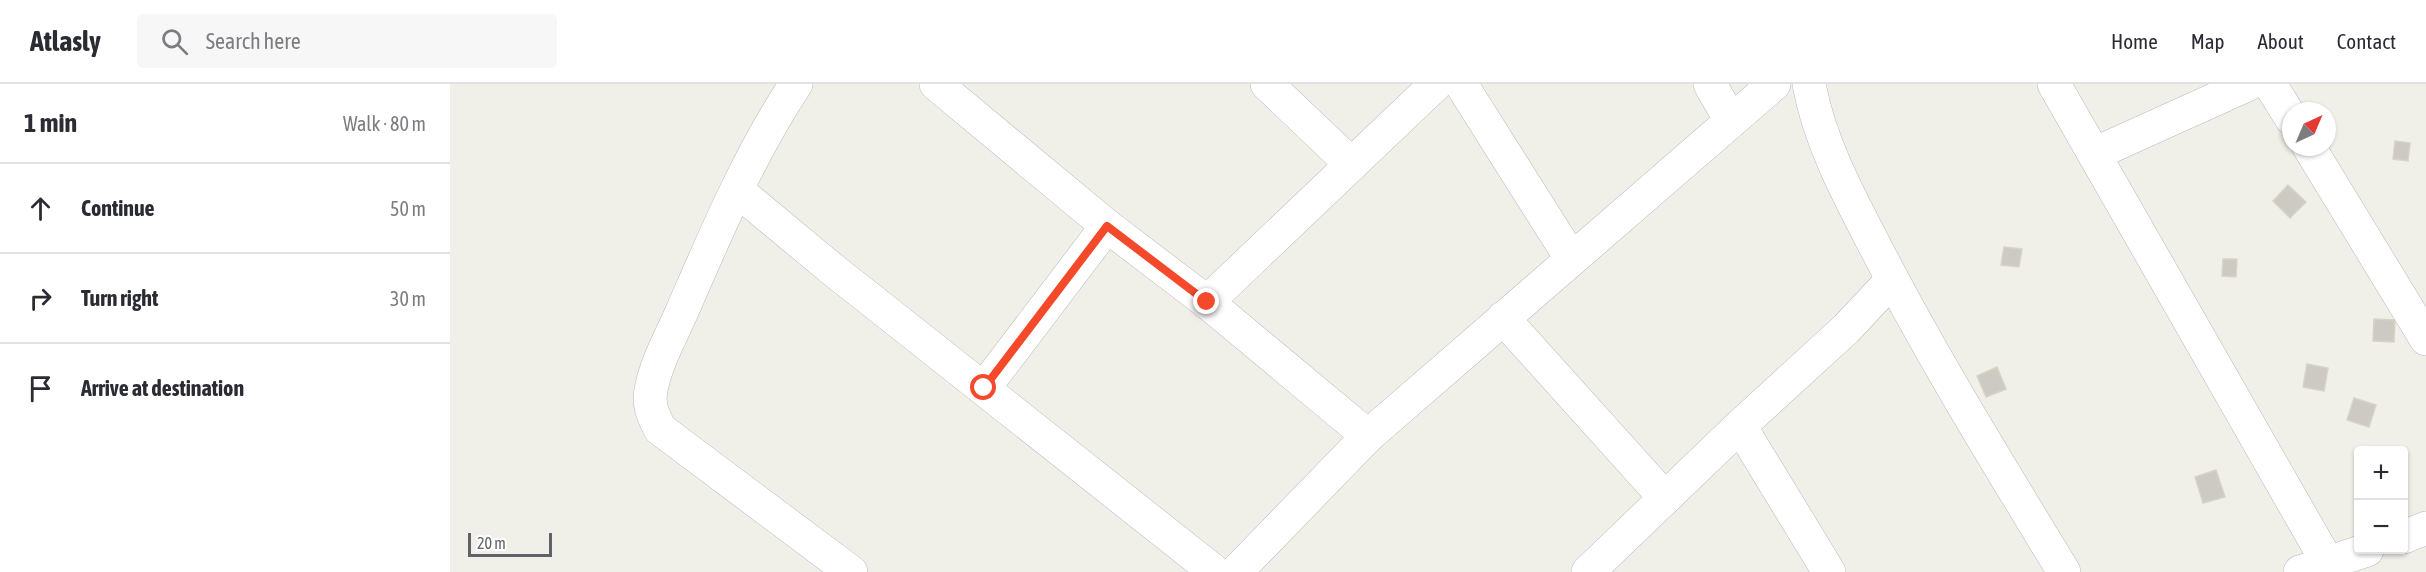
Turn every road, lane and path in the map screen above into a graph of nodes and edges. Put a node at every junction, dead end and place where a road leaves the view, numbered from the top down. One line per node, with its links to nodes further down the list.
1 (796, 84): 17 (street)
2 (1267, 84): 16 (street)
3 (1436, 84): 16 (street)
4 (1461, 84): 19 (street)
5 (1710, 84): 13 (street)
6 (1774, 84): 13 (street)
7 (1809, 84): 20 (street)
8 (2054, 84): 14 (street)
9 (2249, 84): 14 (street)
10 (2270, 84): 12 (street)
11 (948, 87): 18 (street)
12 (2282, 103)
13 (1731, 121): 19 (street)
14 (2094, 154): 31 (street)
15 (2314, 156): 23 (street)
16 (1350, 163): 21 (street)
17 (738, 191): 24 (street); 32 (street)
18 (1107, 226): 21 (street); 24 (street)
19 (1571, 258): 22 (street)
20 (1892, 280): 25 (street); 37 (street)
21 (1207, 302): 26 (street)
22 (1503, 318): 26 (street); 27 (street)
23 (2426, 339)
24 (984, 388): 33 (street)
25 (1740, 426): 27 (street); 36 (street)
26 (1368, 436): 34 (street)
27 (1665, 498): 35 (street)
28 (2426, 528): 29 (street)
29 (2408, 535)
30 (2355, 554): 31 (street)
31 (2320, 569)
32 (850, 572)
33 (1215, 572)
34 (1236, 572)
35 (1588, 572)
36 (1829, 572)
37 (2064, 572)

